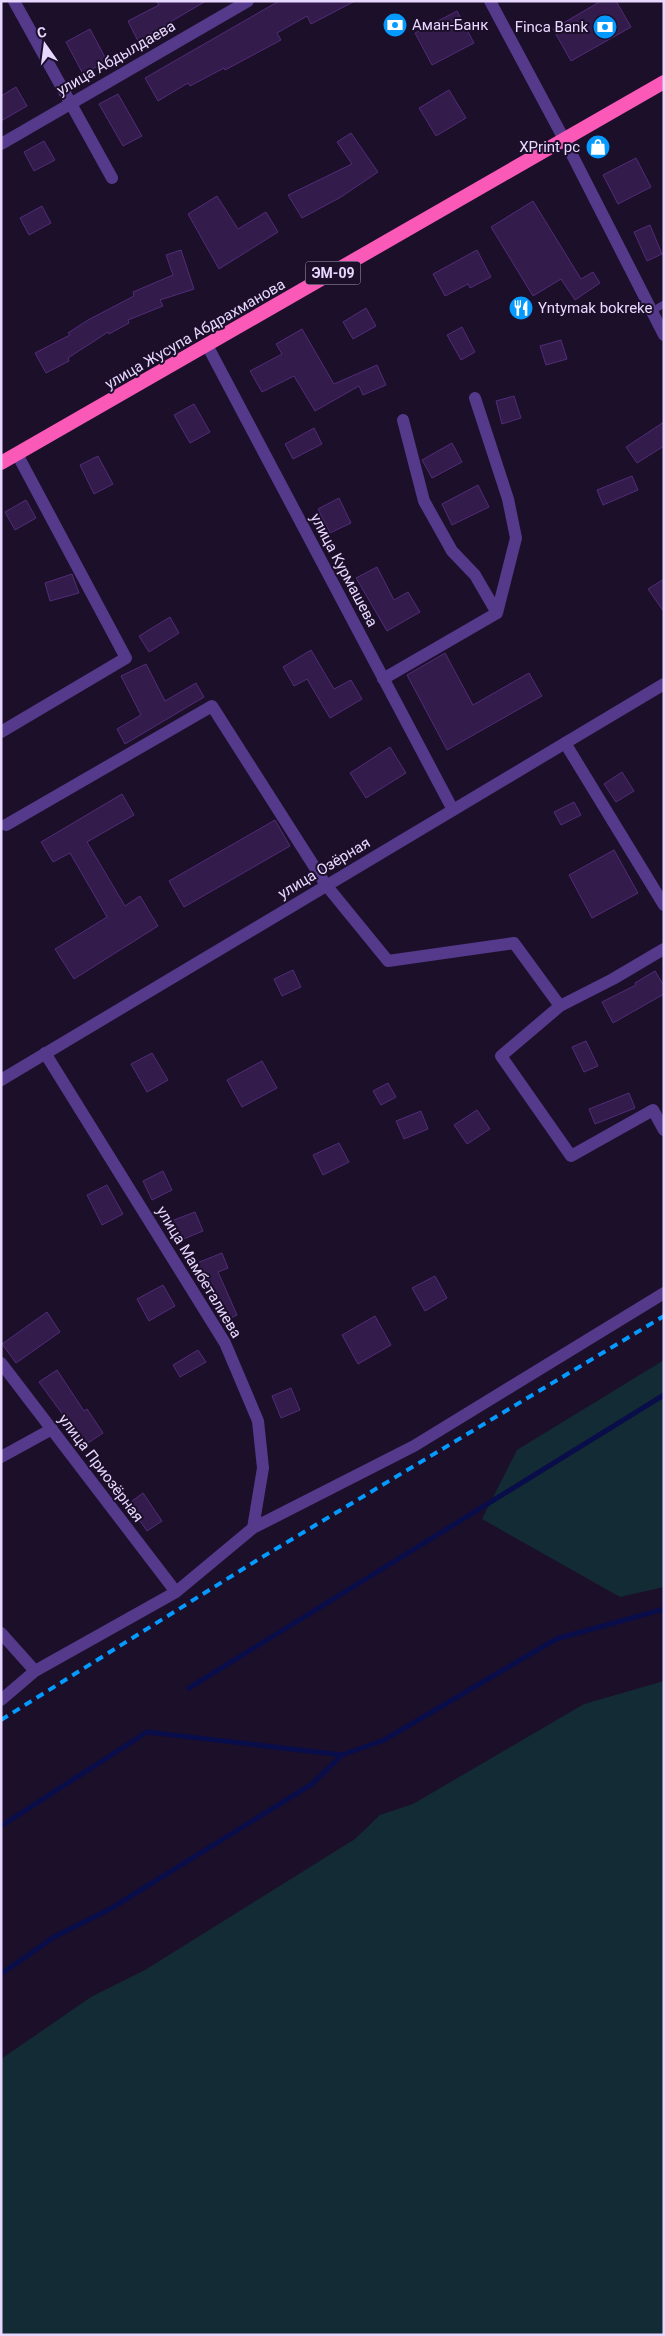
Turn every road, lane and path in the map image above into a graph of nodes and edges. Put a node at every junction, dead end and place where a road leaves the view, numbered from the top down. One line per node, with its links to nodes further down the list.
1 (14, 1): 5 (street)
2 (248, 1): 5 (street, улица Абдылдаева)
3 (490, 1): 6 (street)
4 (664, 82): 6 (highway, улица Жусупа Абдрахманова / ЭМ-09)
5 (70, 103): 7 (street, улица Абдылдаева); 8 (street)
6 (565, 141): 10 (street); 12 (highway, улица Жусупа Абдрахманова / ЭМ-09)
7 (1, 144)
8 (112, 178)
9 (664, 304): 10 (lane)
10 (652, 311): 11 (street)
11 (664, 335)
12 (207, 345): 15 (highway, улица Жусупа Абдрахманова / ЭМ-09); 18 (street, улица Курмашева)
13 (475, 398): 17 (street)
14 (403, 420): 17 (street)
15 (17, 454): 16 (highway, улица Жусупа Абдрахманова / ЭМ-09); 20 (street)
16 (1, 463)
17 (497, 613): 18 (street)
18 (383, 679): 22 (street, улица Курмашева)
19 (664, 684): 21 (street, улица Озёрная)
20 (1, 732)
21 (565, 743): 22 (street, улица Озёрная); 25 (street)
22 (452, 810): 24 (street, улица Озёрная)
23 (6, 825): 24 (street)
24 (326, 885): 27 (street); 28 (street, улица Озёрная)
25 (664, 905)
26 (664, 949): 27 (street)
27 (560, 1006): 30 (street)
28 (45, 1053): 29 (street, улица Озёрная); 35 (street, улица Мамбеталиева)
29 (1, 1080)
30 (664, 1130)
31 (664, 1293): 35 (street)
32 (1, 1363): 33 (street, улица Приозёрная)
33 (52, 1429): 34 (street); 36 (street, улица Приозёрная)
34 (1, 1457)
35 (253, 1528): 36 (street)
36 (176, 1592): 38 (street)
37 (1, 1633): 38 (street)
38 (35, 1671): 39 (street)
39 (1, 1700)

